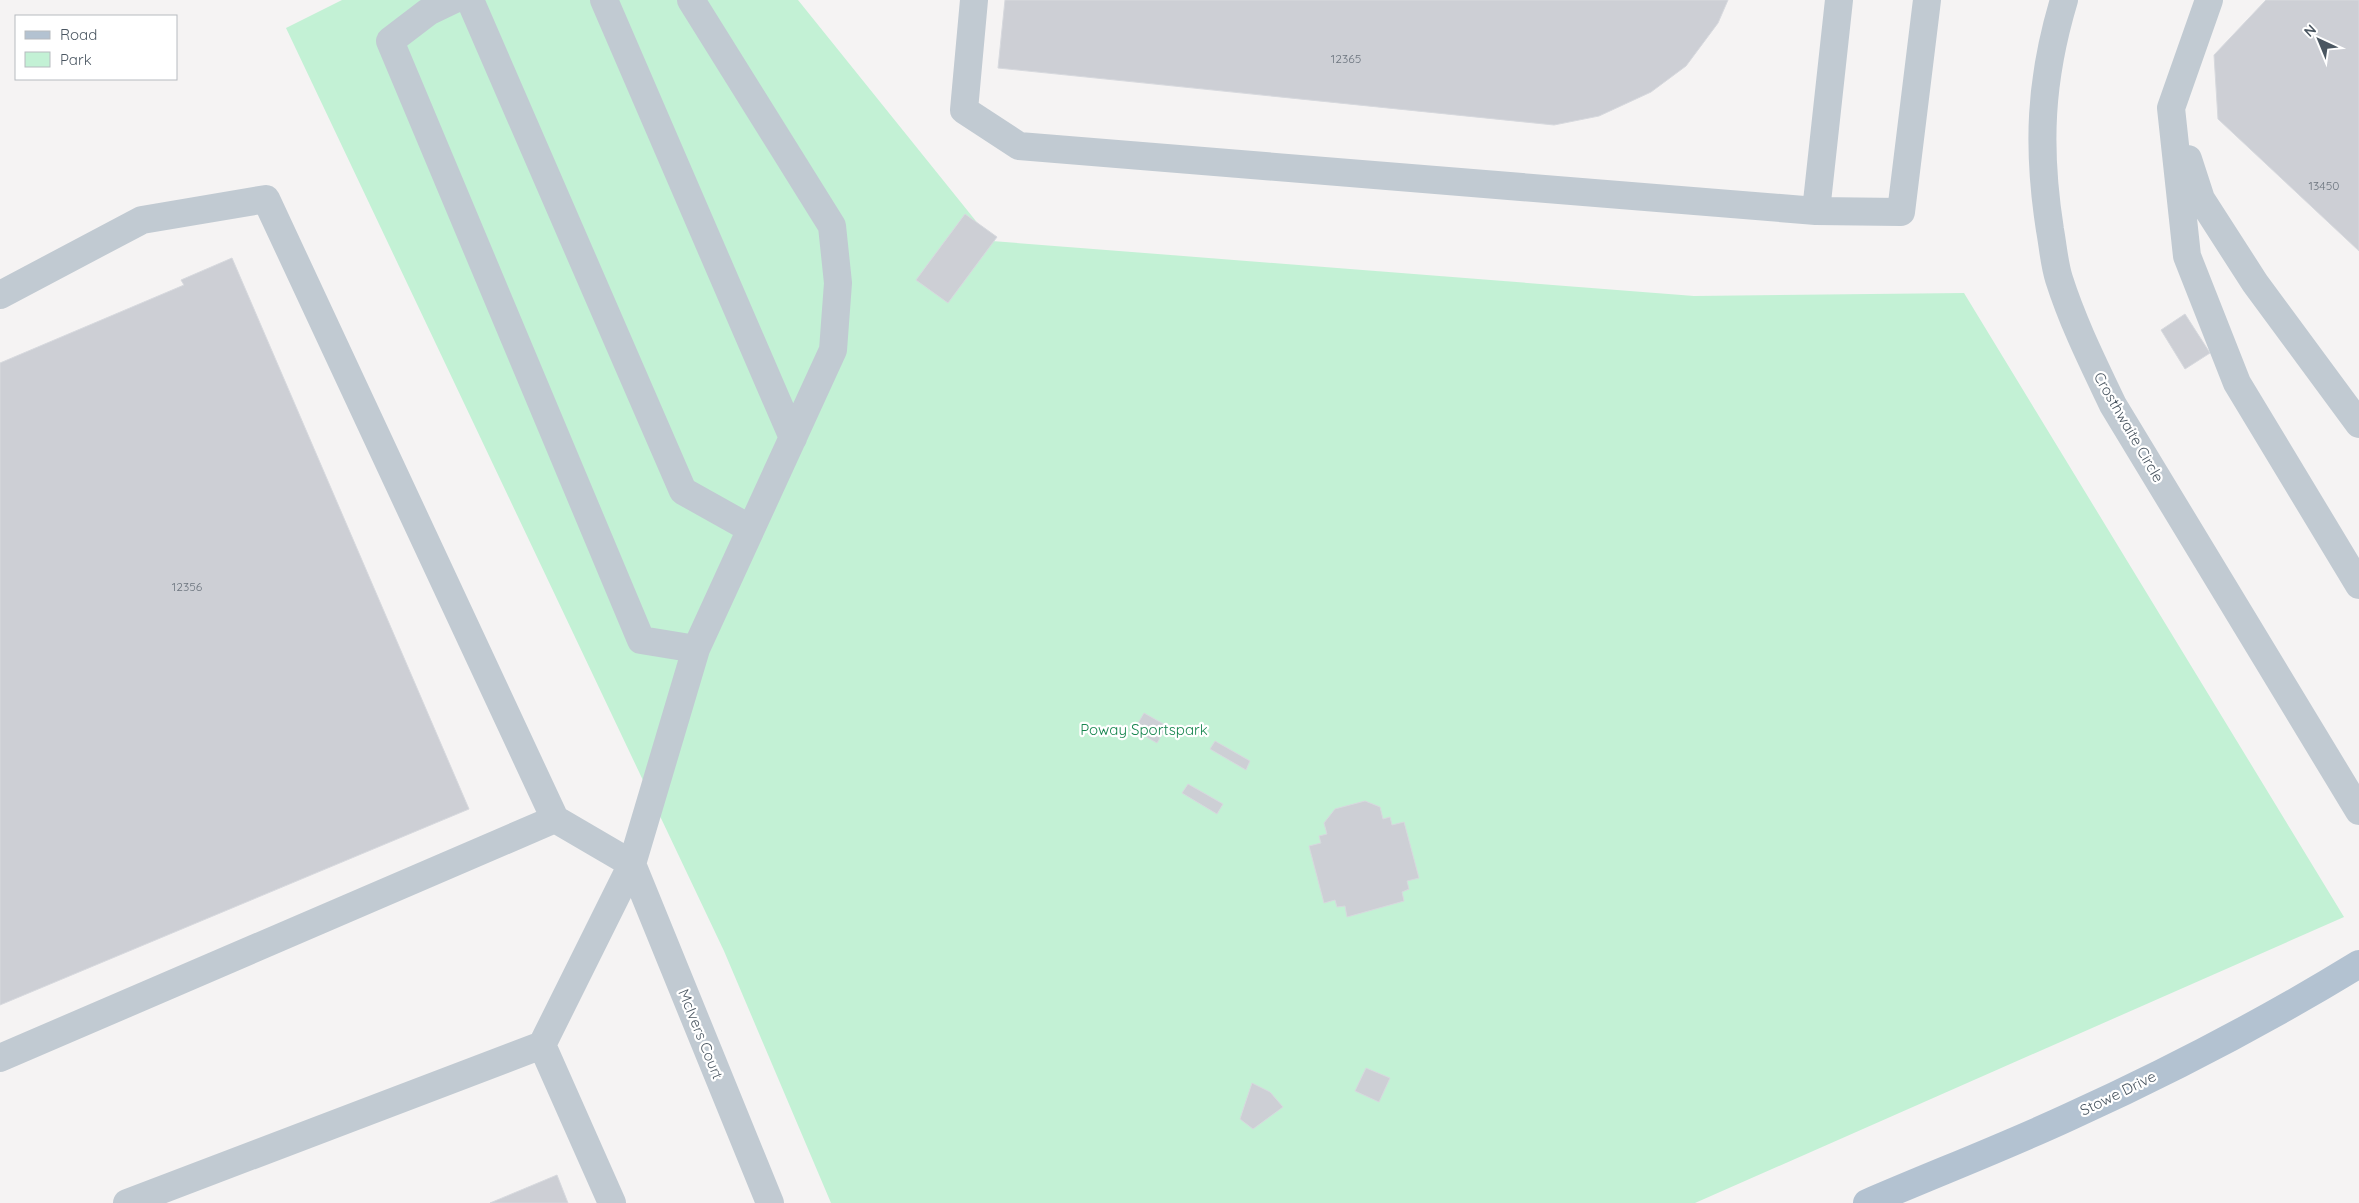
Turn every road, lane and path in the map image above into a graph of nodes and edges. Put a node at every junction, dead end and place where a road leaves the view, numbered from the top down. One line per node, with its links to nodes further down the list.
1 (453, 0): 17 (street)
2 (470, 0): 15 (street)
3 (604, 0): 14 (street)
4 (690, 0): 14 (street)
5 (974, 0): 11 (street)
6 (1839, 0): 11 (street)
7 (1927, 0): 11 (street)
8 (2064, 0): 18 (street, Crosthwaite Circle)
9 (2209, 0): 10 (street)
10 (2171, 108): 13 (street); 16 (street)
11 (1816, 210)
12 (0, 295): 19 (street)
13 (2359, 424)
14 (793, 438): 15 (street)
15 (751, 530): 17 (street)
16 (2359, 585)
17 (696, 649): 20 (street)
18 (2359, 811)
19 (555, 818): 20 (street); 23 (street)
20 (632, 864): 22 (street); 26 (street, McIvers Court)
21 (2359, 964): 27 (main road, Stowe Drive)
22 (542, 1045): 24 (street); 25 (street)
23 (0, 1058)
24 (127, 1203)
25 (612, 1203)
26 (770, 1203)
27 (1867, 1203)

